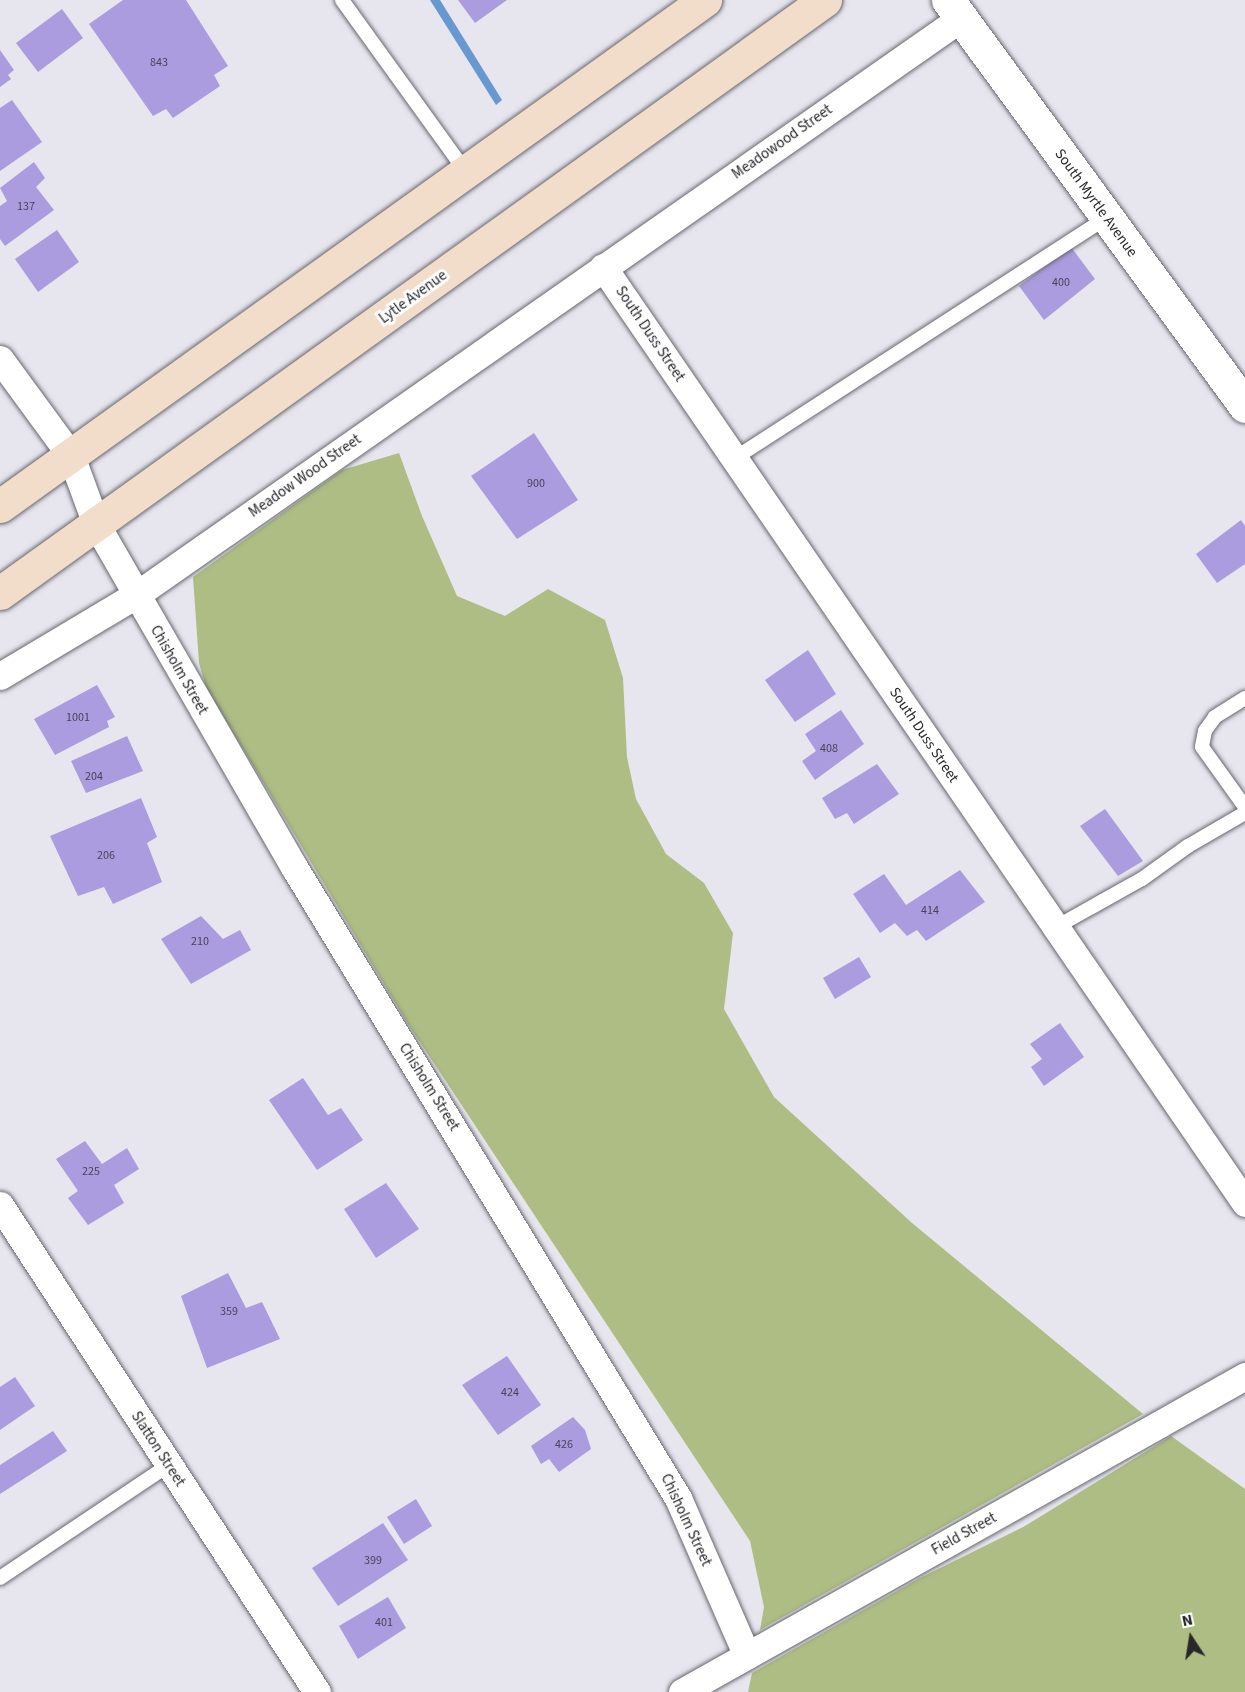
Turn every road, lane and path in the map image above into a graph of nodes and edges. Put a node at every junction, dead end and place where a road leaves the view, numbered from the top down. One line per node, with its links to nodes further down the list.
1 (342, 0): 5 (lane)
2 (705, 0): 5 (main road)
3 (825, 0): 13 (main road, Lytle Avenue)
4 (954, 9): 6 (street, South Myrtle Avenue); 7 (street, Meadowood Street)
5 (466, 172): 10 (main road)
6 (1107, 217): 9 (street, South Myrtle Avenue); 11 (lane)
7 (603, 267): 11 (street, South Duss Street); 15 (street, Meadow Wood Street)
8 (0, 359): 10 (street, Chisholm Street)
9 (1245, 406)
10 (70, 456): 12 (main road); 13 (street, Chisholm Street)
11 (735, 458): 20 (street, South Duss Street)
12 (0, 506)
13 (96, 525): 14 (main road, Lytle Avenue); 15 (street, Chisholm Street)
14 (0, 593)
15 (136, 595): 16 (street, Meadow Wood Street); 26 (street, Chisholm Street)
16 (0, 675)
17 (1245, 698): 18 (lane)
18 (1245, 807)
19 (1245, 813): 20 (lane)
20 (1056, 927): 21 (street, South Duss Street)
21 (1245, 1203)
22 (0, 1205): 24 (street, Slatton Street)
23 (1245, 1376): 26 (street, Field Street)
24 (169, 1465): 25 (lane); 27 (street, Slatton Street)
25 (0, 1578)
26 (747, 1656): 28 (street, Field Street)
27 (316, 1692)
28 (682, 1692)

